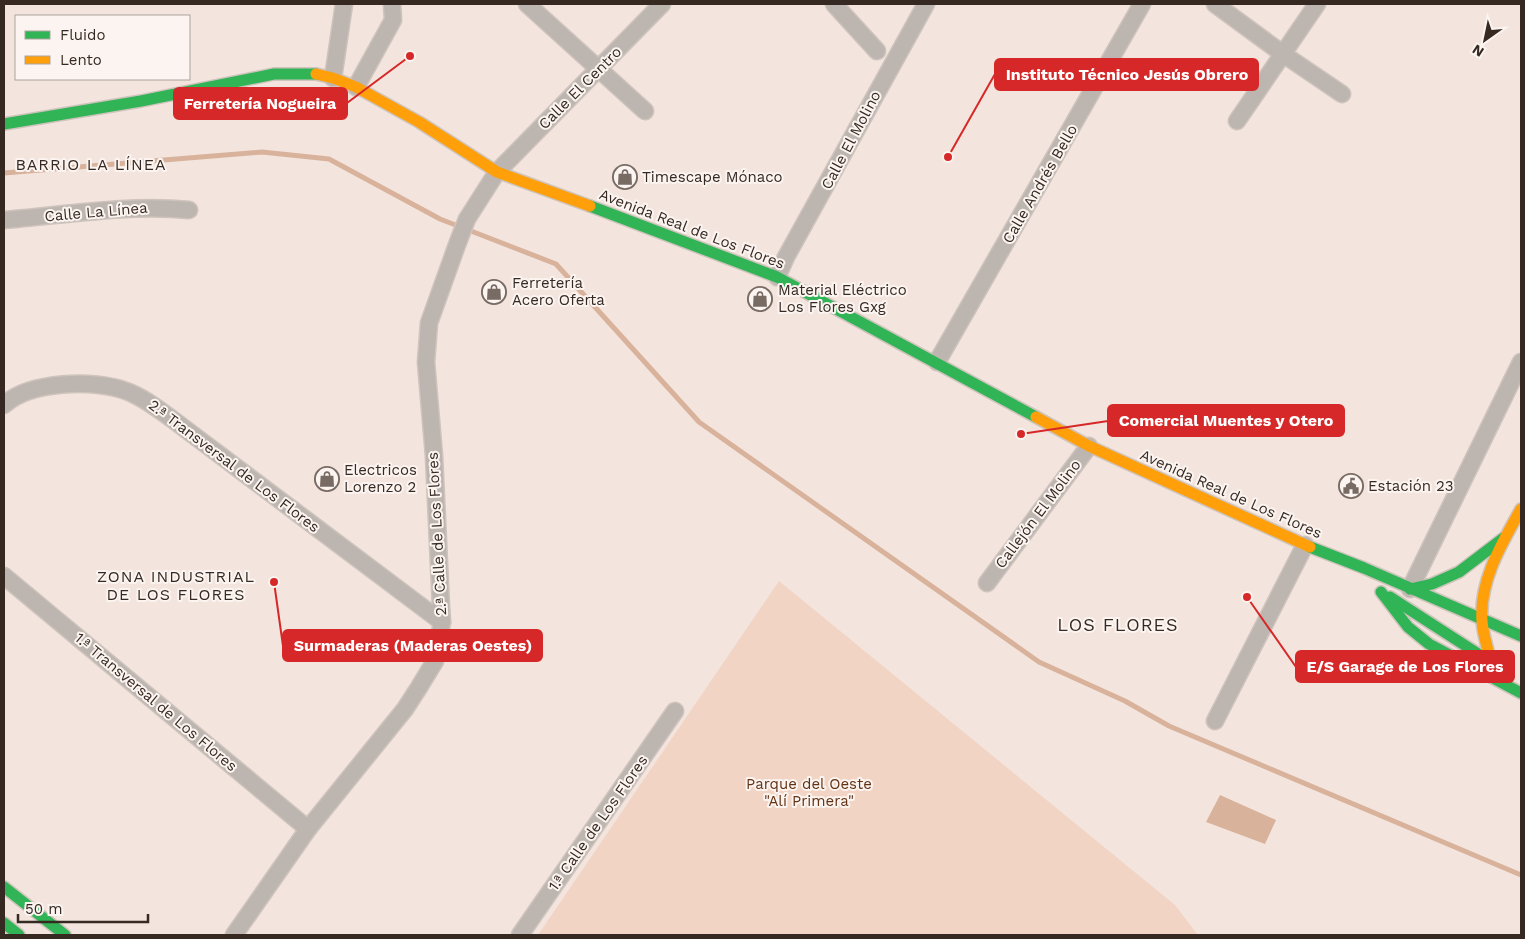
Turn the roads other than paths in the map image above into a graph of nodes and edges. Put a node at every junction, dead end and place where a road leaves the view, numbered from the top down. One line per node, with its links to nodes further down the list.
1 (344, 4): 15 (street)
2 (392, 4): 11 (street)
3 (404, 4): 11 (street)
4 (527, 4): 14 (street)
5 (662, 4): 14 (street, Calle El Centro)
6 (834, 4): 12 (street)
7 (926, 4): 24 (street, Calle El Molino)
8 (1142, 4): 25 (street, Calle Andrés Bello)
9 (1215, 4): 13 (street)
10 (1317, 4): 13 (street)
11 (393, 20): 16 (street)
12 (877, 51)
13 (1283, 54): 17 (street); 19 (street)
14 (598, 69): 18 (street); 21 (street, Calle El Centro)
15 (333, 78): 16 (main road, Avenida Real de Los Flores); 20 (main road, Avenida Real de Los Flores)
16 (356, 87): 21 (main road, Avenida Real de Los Flores)
17 (1342, 94)
18 (645, 111)
19 (1238, 121)
20 (4, 124)
21 (497, 172): 24 (main road, Avenida Real de Los Flores); 38 (street, 2.ª Calle de Los Flores)
22 (189, 210): 23 (street, Calle La Línea)
23 (4, 220)
24 (777, 277): 25 (main road, Avenida Real de Los Flores)
25 (937, 362): 28 (main road, Avenida Real de Los Flores)
26 (1521, 362): 35 (street)
27 (4, 405): 38 (street, 2.ª Transversal de Los Flores)
28 (1089, 446): 31 (main road, Avenida Real de Los Flores); 34 (street, Callejón El Molino)
29 (1521, 509): 30 (main road)
30 (1505, 537): 35 (main road); 37 (main road)
31 (1305, 545): 32 (main road, Avenida Real de Los Flores); 44 (street)
32 (1340, 558): 35 (main road, Avenida Real de Los Flores); 36 (main road, Avenida Real de Los Flores)
33 (4, 576): 45 (street, 1.ª Transversal de Los Flores)
34 (987, 583)
35 (1410, 588): 37 (main road, Avenida Real de Los Flores)
36 (1381, 592): 40 (main road, Avenida Real de Los Flores); 42 (main road)
37 (1482, 618): 39 (main road, Avenida Real de Los Flores); 40 (main road)
38 (442, 622): 45 (street, 2.ª Calle de Los Flores)
39 (1521, 636)
40 (1491, 663): 41 (main road, Avenida Real de Los Flores)
41 (1513, 675)
42 (1521, 693)
43 (675, 711): 51 (street, 1.ª Calle de Los Flores)
44 (1215, 721)
45 (308, 829): 50 (street, 2.ª Calle de Los Flores)
46 (4, 887): 49 (main road)
47 (4, 924): 48 (main road)
48 (18, 935)
49 (65, 935)
50 (234, 935)
51 (520, 935)

